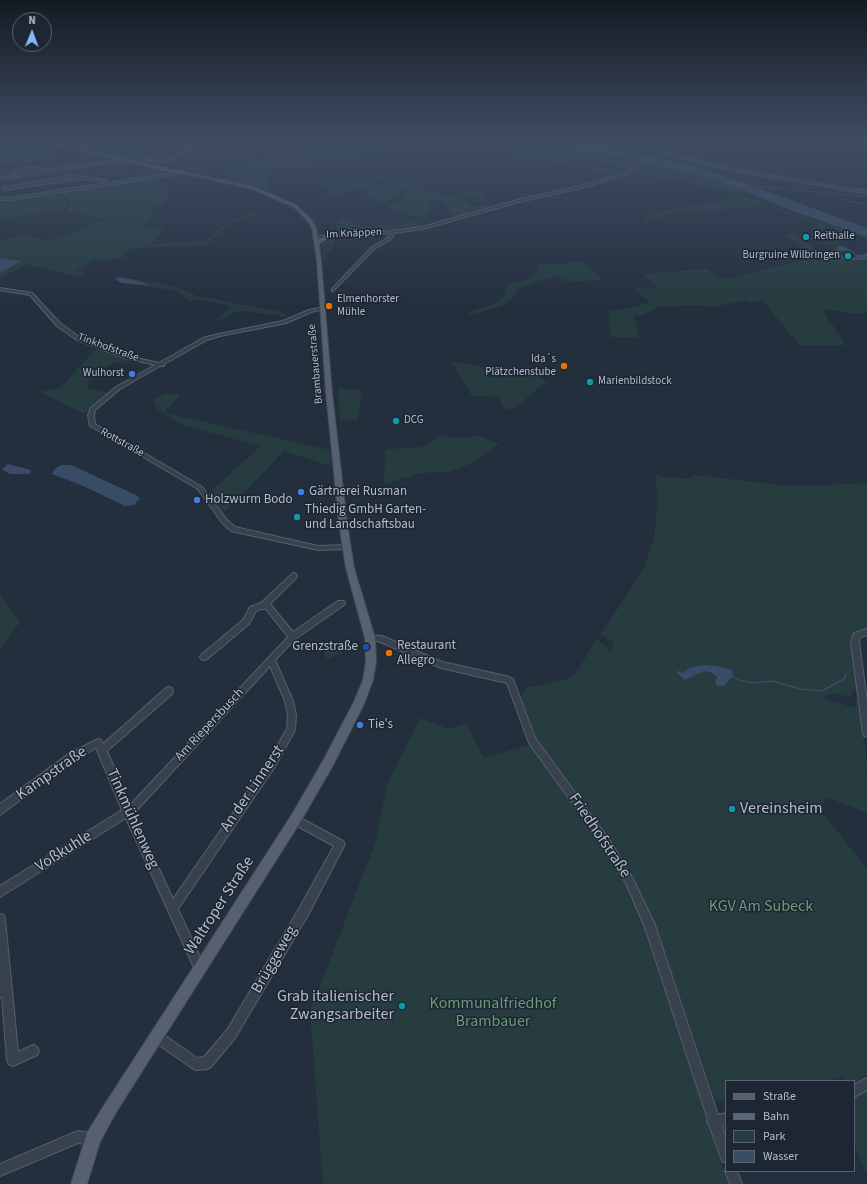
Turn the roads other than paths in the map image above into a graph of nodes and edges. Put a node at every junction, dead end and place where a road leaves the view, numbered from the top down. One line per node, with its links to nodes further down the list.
1 (0, 196): 2 (street)
2 (33, 196)
3 (276, 196): 8 (main road, Brambauerstraße)
4 (542, 196): 5 (street, Im Knäppen, bridge)
5 (391, 232): 6 (street, Im Knäppen); 10 (street, Im Knäppen)
6 (348, 234): 7 (street); 8 (street, Im Knäppen)
7 (327, 237): 8 (main road)
8 (317, 240): 11 (main road, Brambauerstraße)
9 (0, 289): 12 (street, Tinkhofstraße)
10 (333, 290)
11 (323, 308): 12 (street, Rottstraße); 13 (main road, Brambauerstraße)
12 (162, 365): 13 (street, Rottstraße)
13 (347, 547): 19 (main road, Brambauerstraße)
14 (294, 576): 16 (street)
15 (341, 603): 18 (street, Am Riepersbusch)
16 (264, 605): 18 (street); 20 (street)
17 (867, 632): 23 (street)
18 (292, 637): 21 (street, Am Riepersbusch)
19 (373, 638): 27 (main road, Waltroper Straße); 38 (street, Friedhofstraße)
20 (204, 657)
21 (271, 660): 26 (street, Am Riepersbusch); 29 (street, An der Linnerst)
22 (169, 691): 24 (street)
23 (867, 733)
24 (102, 750): 25 (street, Kampstraße); 26 (street, Tinkmühlenweg)
25 (0, 810)
26 (128, 812): 28 (street, Voßkuhle); 29 (street, Tinkmühlenweg)
27 (295, 820): 31 (main road, Waltroper Straße); 33 (street, Brüggeweg)
28 (0, 892)
29 (173, 908): 31 (street, Tinkmühlenweg)
30 (0, 919): 32 (street)
31 (200, 968): 33 (main road, Waltroper Straße)
32 (4, 990): 34 (street)
33 (156, 1036): 39 (main road, Waltroper Straße)
34 (33, 1052)
35 (867, 1084): 36 (street)
36 (855, 1090)
37 (725, 1119): 38 (street)
38 (713, 1122): 40 (street, Friedhofstraße)
39 (93, 1139): 41 (street); 43 (main road, Waltroper Straße)
40 (725, 1154)
41 (0, 1170)
42 (731, 1172): 44 (street)
43 (79, 1184)
44 (736, 1184)

